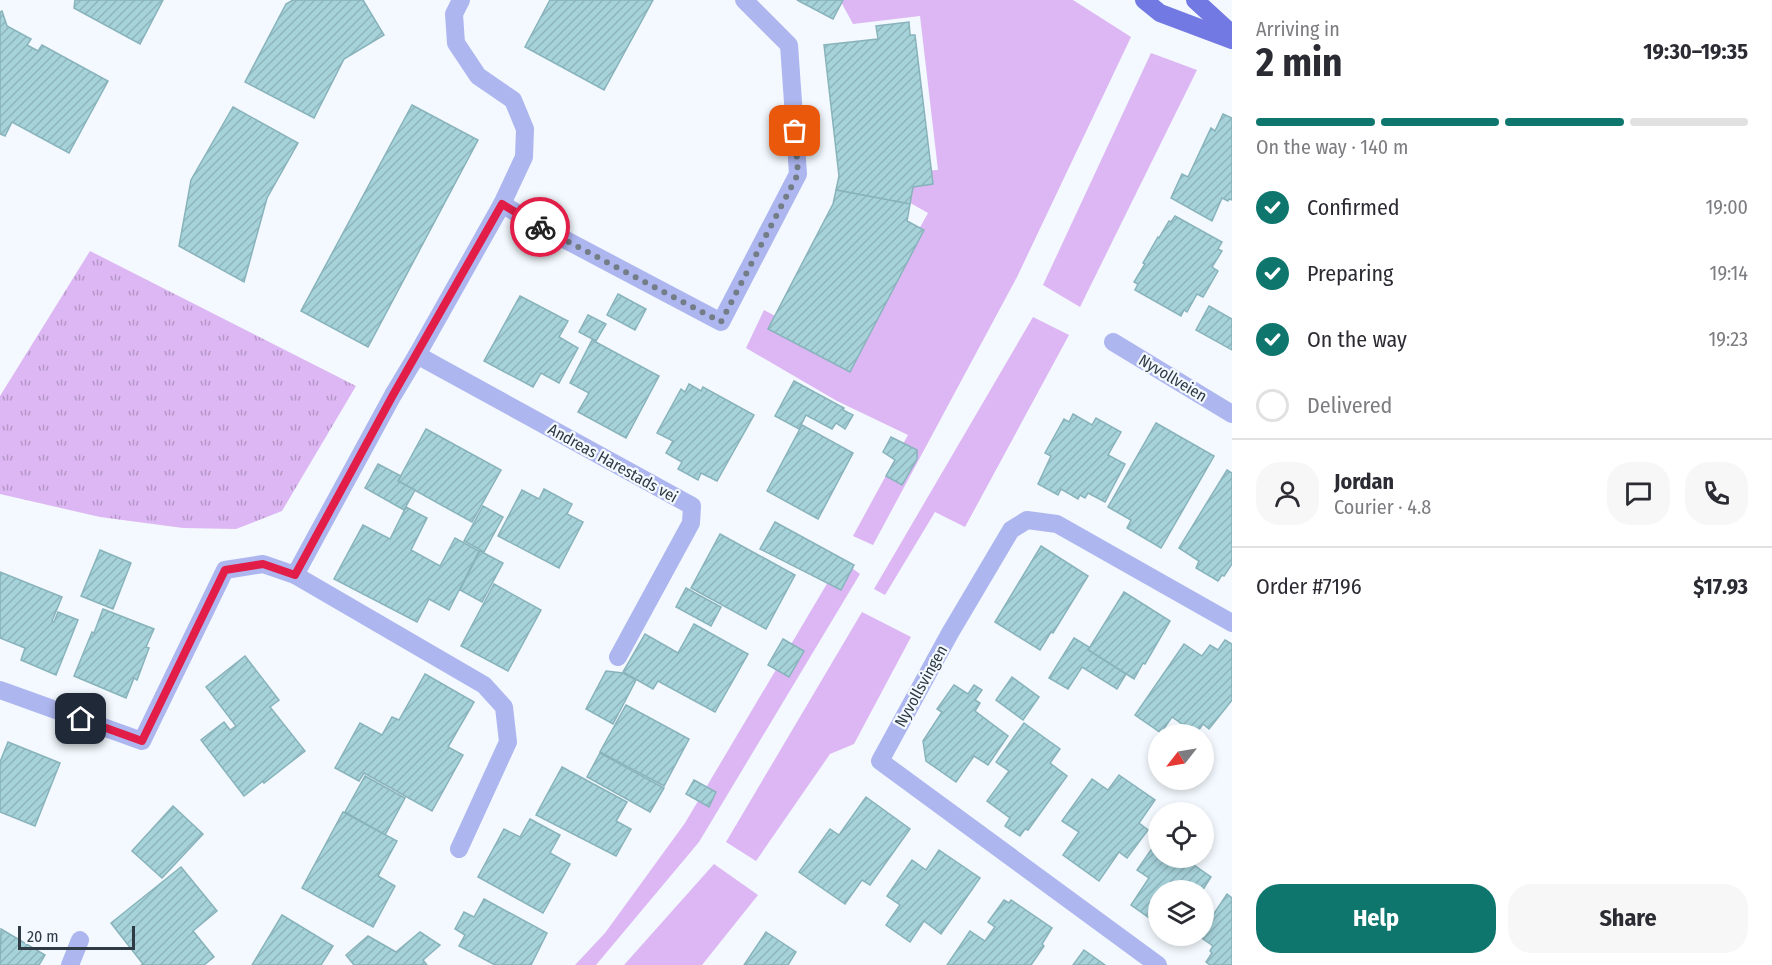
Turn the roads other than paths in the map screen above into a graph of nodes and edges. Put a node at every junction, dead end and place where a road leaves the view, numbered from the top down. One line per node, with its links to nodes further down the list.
1 (461, 0): 7 (street)
2 (744, 0): 7 (street)
3 (1144, 0): 6 (main road)
4 (1195, 0): 5 (main road)
5 (1232, 34)
6 (1232, 40)
7 (502, 204): 9 (street)
8 (1113, 342): 10 (street, Nyvollveien)
9 (417, 355): 11 (street); 13 (street, Andreas Harestads vei)
10 (1232, 414)
11 (295, 575): 14 (street); 15 (street)
12 (1232, 623): 18 (street, Nyvollsvingen)
13 (618, 657)
14 (0, 690)
15 (459, 849)
16 (80, 940): 17 (street)
17 (70, 965)
18 (1158, 965)

